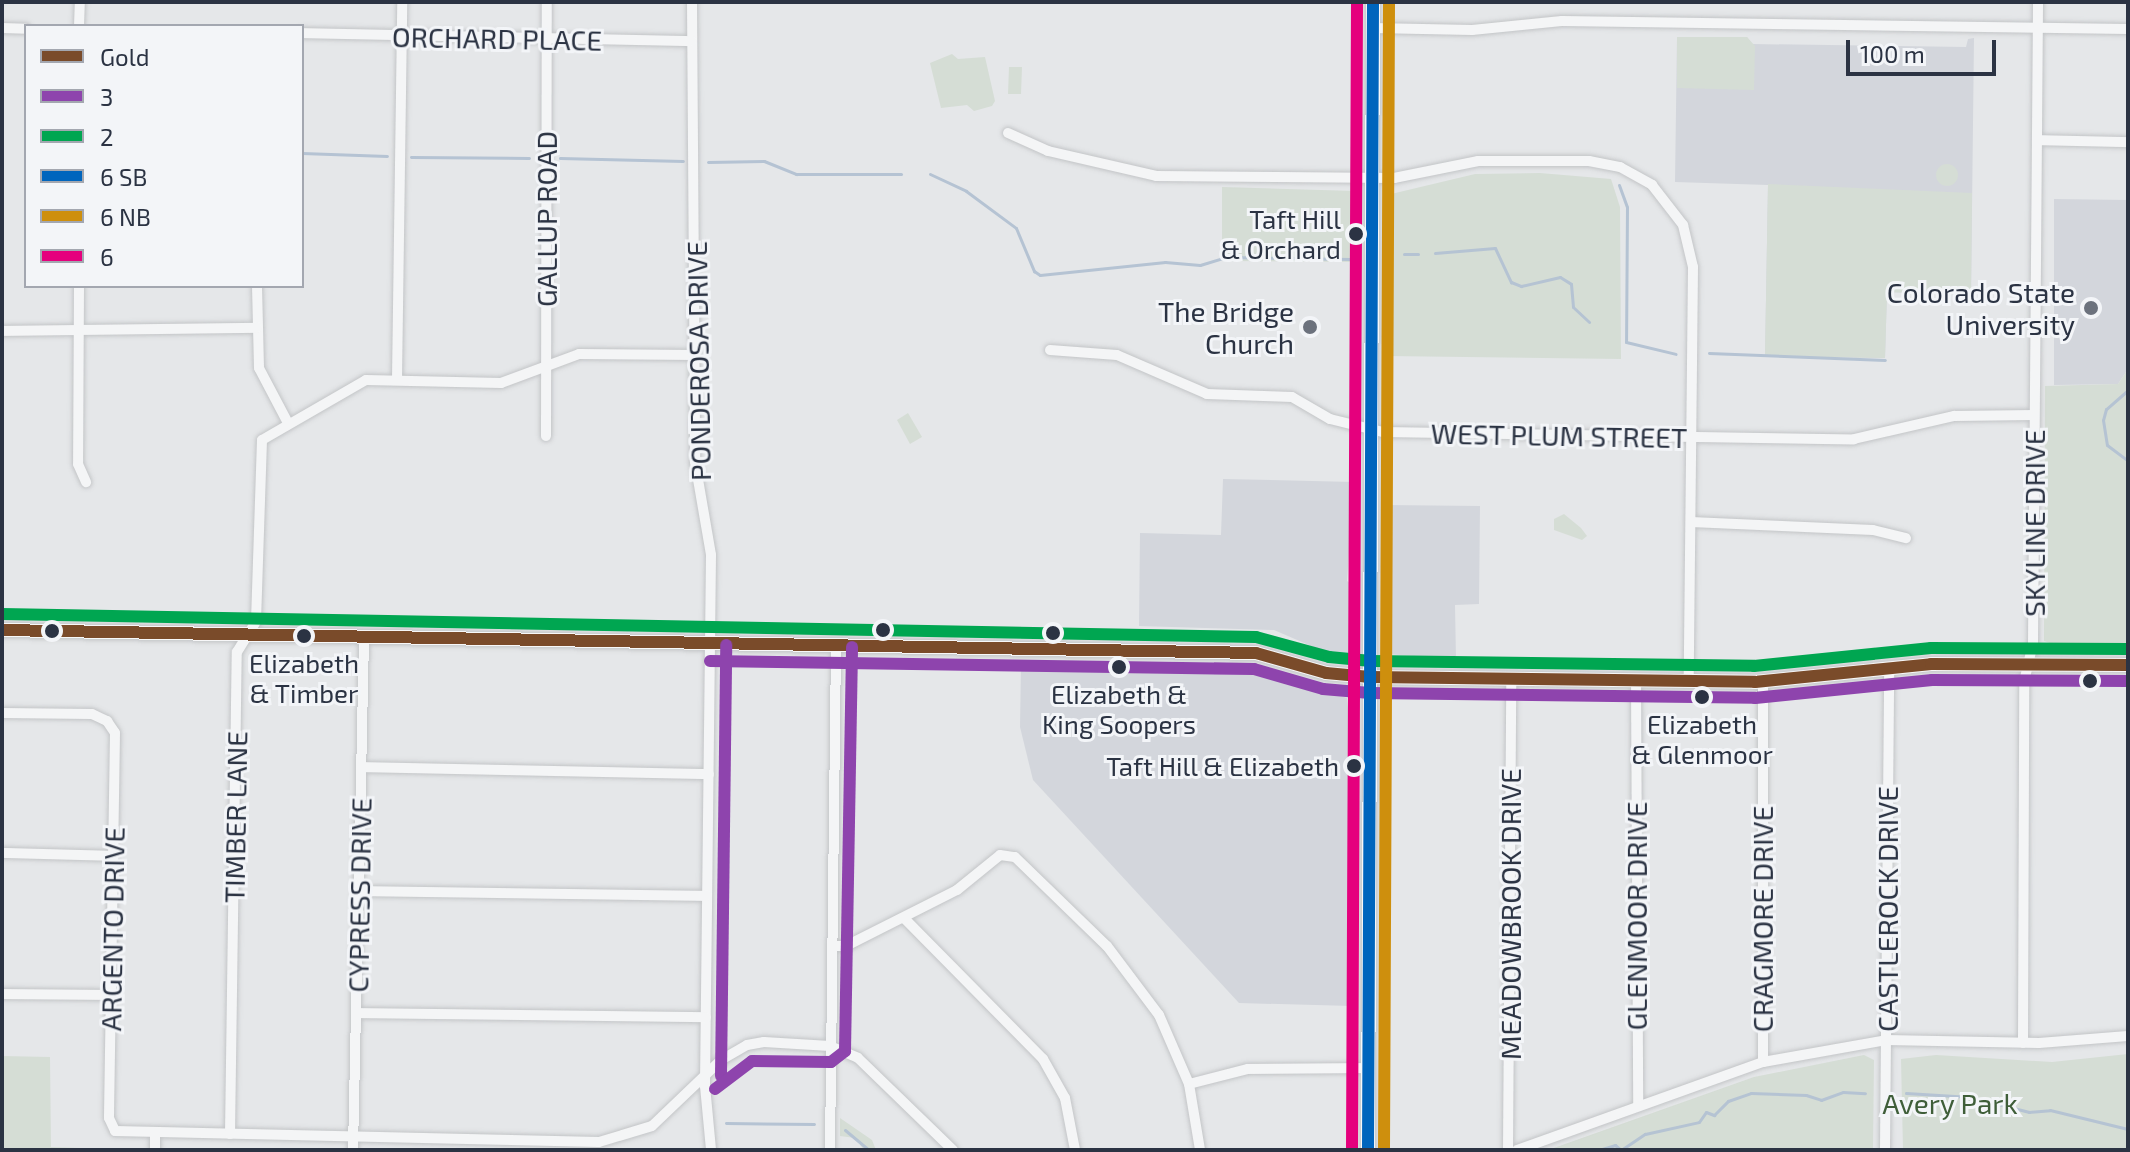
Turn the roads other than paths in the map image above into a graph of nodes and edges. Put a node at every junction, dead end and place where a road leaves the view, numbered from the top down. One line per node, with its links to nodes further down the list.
1 (80, 2): 7 (street)
2 (402, 2): 14 (street)
3 (547, 2): 15 (street, GALLUP ROAD)
4 (692, 2): 16 (street, PONDEROSA DRIVE)
5 (1373, 2): 9 (main road)
6 (2038, 2): 10 (street, SKYLINE DRIVE)
7 (79, 24)
8 (2, 28): 11 (street)
9 (1373, 28): 10 (street); 20 (main road)
10 (2038, 28): 12 (street); 18 (street, SKYLINE DRIVE)
11 (24, 29)
12 (2128, 29)
13 (304, 33): 14 (street, ORCHARD PLACE)
14 (401, 36): 15 (street, ORCHARD PLACE); 29 (street)
15 (547, 39): 16 (street, ORCHARD PLACE); 28 (street, GALLUP ROAD)
16 (692, 41): 27 (street, PONDEROSA DRIVE)
17 (1008, 133): 20 (street)
18 (2037, 140): 19 (street); 30 (street, SKYLINE DRIVE)
19 (2128, 142)
20 (1373, 178): 32 (main road); 34 (street)
21 (79, 288): 25 (street)
22 (257, 288): 23 (street)
23 (257, 328): 25 (street); 31 (street)
24 (2, 331): 25 (street)
25 (79, 331): 35 (street)
26 (1050, 350): 32 (street, WEST PLUM STREET)
27 (695, 355): 28 (street); 41 (street, PONDEROSA DRIVE)
28 (545, 368): 29 (street); 33 (street, GALLUP ROAD)
29 (397, 379): 31 (street)
30 (2034, 415): 34 (street, WEST PLUM STREET); 43 (street, SKYLINE DRIVE)
31 (287, 421): 39 (street, TIMBER LANE)
32 (1371, 428): 34 (street, WEST PLUM STREET); 46 (main road)
33 (546, 436)
34 (1692, 437): 36 (street)
35 (86, 482)
36 (1691, 522): 37 (street); 49 (street)
37 (1906, 538)
38 (2, 630): 39 (main road)
39 (247, 636): 40 (main road); 74 (street, TIMBER LANE)
40 (364, 639): 41 (main road); 52 (street, CYPRESS DRIVE)
41 (710, 645): 42 (main road); 53 (street, PONDEROSA DRIVE)
42 (836, 647): 46 (main road); 59 (street)
43 (2028, 664): 44 (main road); 45 (main road); 66 (street, SKYLINE DRIVE)
44 (2128, 665)
45 (1889, 667): 50 (main road); 65 (street, CASTLEROCK DRIVE)
46 (1370, 677): 47 (main road); 69 (main road)
47 (1511, 679): 48 (main road); 86 (street, MEADOWBROOK DRIVE)
48 (1636, 680): 49 (main road); 72 (street, GLENMOOR DRIVE)
49 (1689, 680): 50 (main road)
50 (1763, 681): 68 (street, CRAGMORE DRIVE)
51 (2, 713): 55 (street, ARGENTO DRIVE)
52 (362, 767): 53 (street); 56 (street, CYPRESS DRIVE)
53 (709, 774): 57 (street, PONDEROSA DRIVE)
54 (2, 853): 55 (street)
55 (113, 856): 61 (street, ARGENTO DRIVE)
56 (359, 891): 57 (street); 62 (street, CYPRESS DRIVE)
57 (707, 896): 63 (street, PONDEROSA DRIVE)
58 (904, 918): 59 (street); 71 (street); 83 (street)
59 (834, 946): 67 (street)
60 (2, 994): 61 (street)
61 (110, 995): 73 (street, ARGENTO DRIVE)
62 (356, 1013): 63 (street); 75 (street, CYPRESS DRIVE)
63 (706, 1017): 70 (street, PONDEROSA DRIVE)
64 (2128, 1036): 66 (street)
65 (1886, 1040): 66 (street); 68 (street); 88 (street, CASTLEROCK DRIVE)
66 (2023, 1043)
67 (830, 1046): 70 (street); 81 (street); 82 (street)
68 (1763, 1062): 72 (street)
69 (1367, 1068): 71 (street); 85 (main road)
70 (705, 1076): 77 (street); 80 (street, PONDEROSA DRIVE)
71 (1189, 1084): 84 (street)
72 (1638, 1103): 87 (street)
73 (155, 1133): 74 (street); 78 (street)
74 (230, 1134): 75 (street)
75 (353, 1137): 76 (street); 79 (street, CYPRESS DRIVE)
76 (486, 1145): 77 (street)
77 (599, 1146)
78 (155, 1150)
79 (353, 1150)
80 (711, 1150)
81 (830, 1150)
82 (953, 1150)
83 (1075, 1150)
84 (1200, 1150)
85 (1368, 1150)
86 (1508, 1150)
87 (1517, 1150)
88 (1885, 1150)

